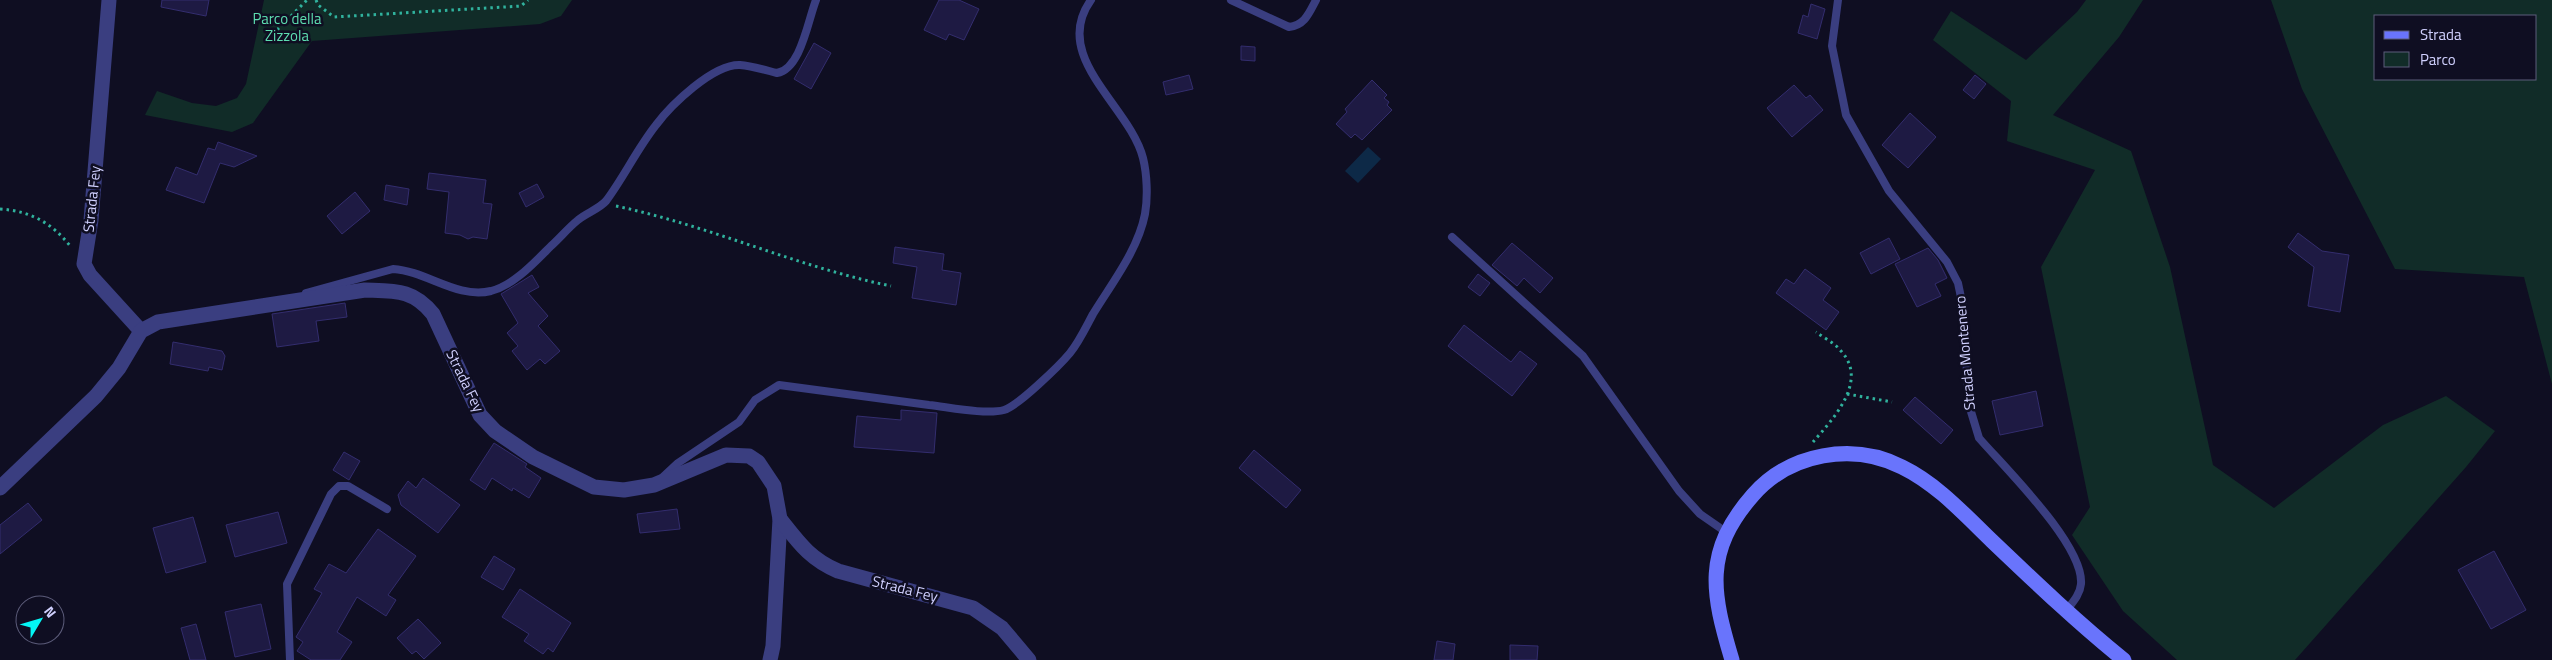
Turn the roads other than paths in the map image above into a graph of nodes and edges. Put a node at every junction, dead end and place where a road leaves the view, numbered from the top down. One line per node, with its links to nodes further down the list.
1 (109, 0): 9 (street, Strada Fey)
2 (816, 0): 8 (lane)
3 (1091, 0): 10 (lane)
4 (1231, 0): 5 (lane)
5 (1316, 0)
6 (1838, 0): 15 (lane, Strada Montenero)
7 (1452, 237): 14 (lane)
8 (289, 303): 9 (street, Strada Fey); 10 (street, Strada Fey)
9 (141, 331): 11 (street)
10 (654, 485): 13 (street, Strada Fey)
11 (0, 488)
12 (387, 509): 16 (lane)
13 (780, 519): 17 (street, Strada Fey); 18 (street, Strada Fey)
14 (1726, 532): 15 (main road); 19 (main road)
15 (2066, 611): 20 (main road)
16 (290, 660)
17 (770, 660)
18 (1029, 660)
19 (1732, 660)
20 (2124, 660)

